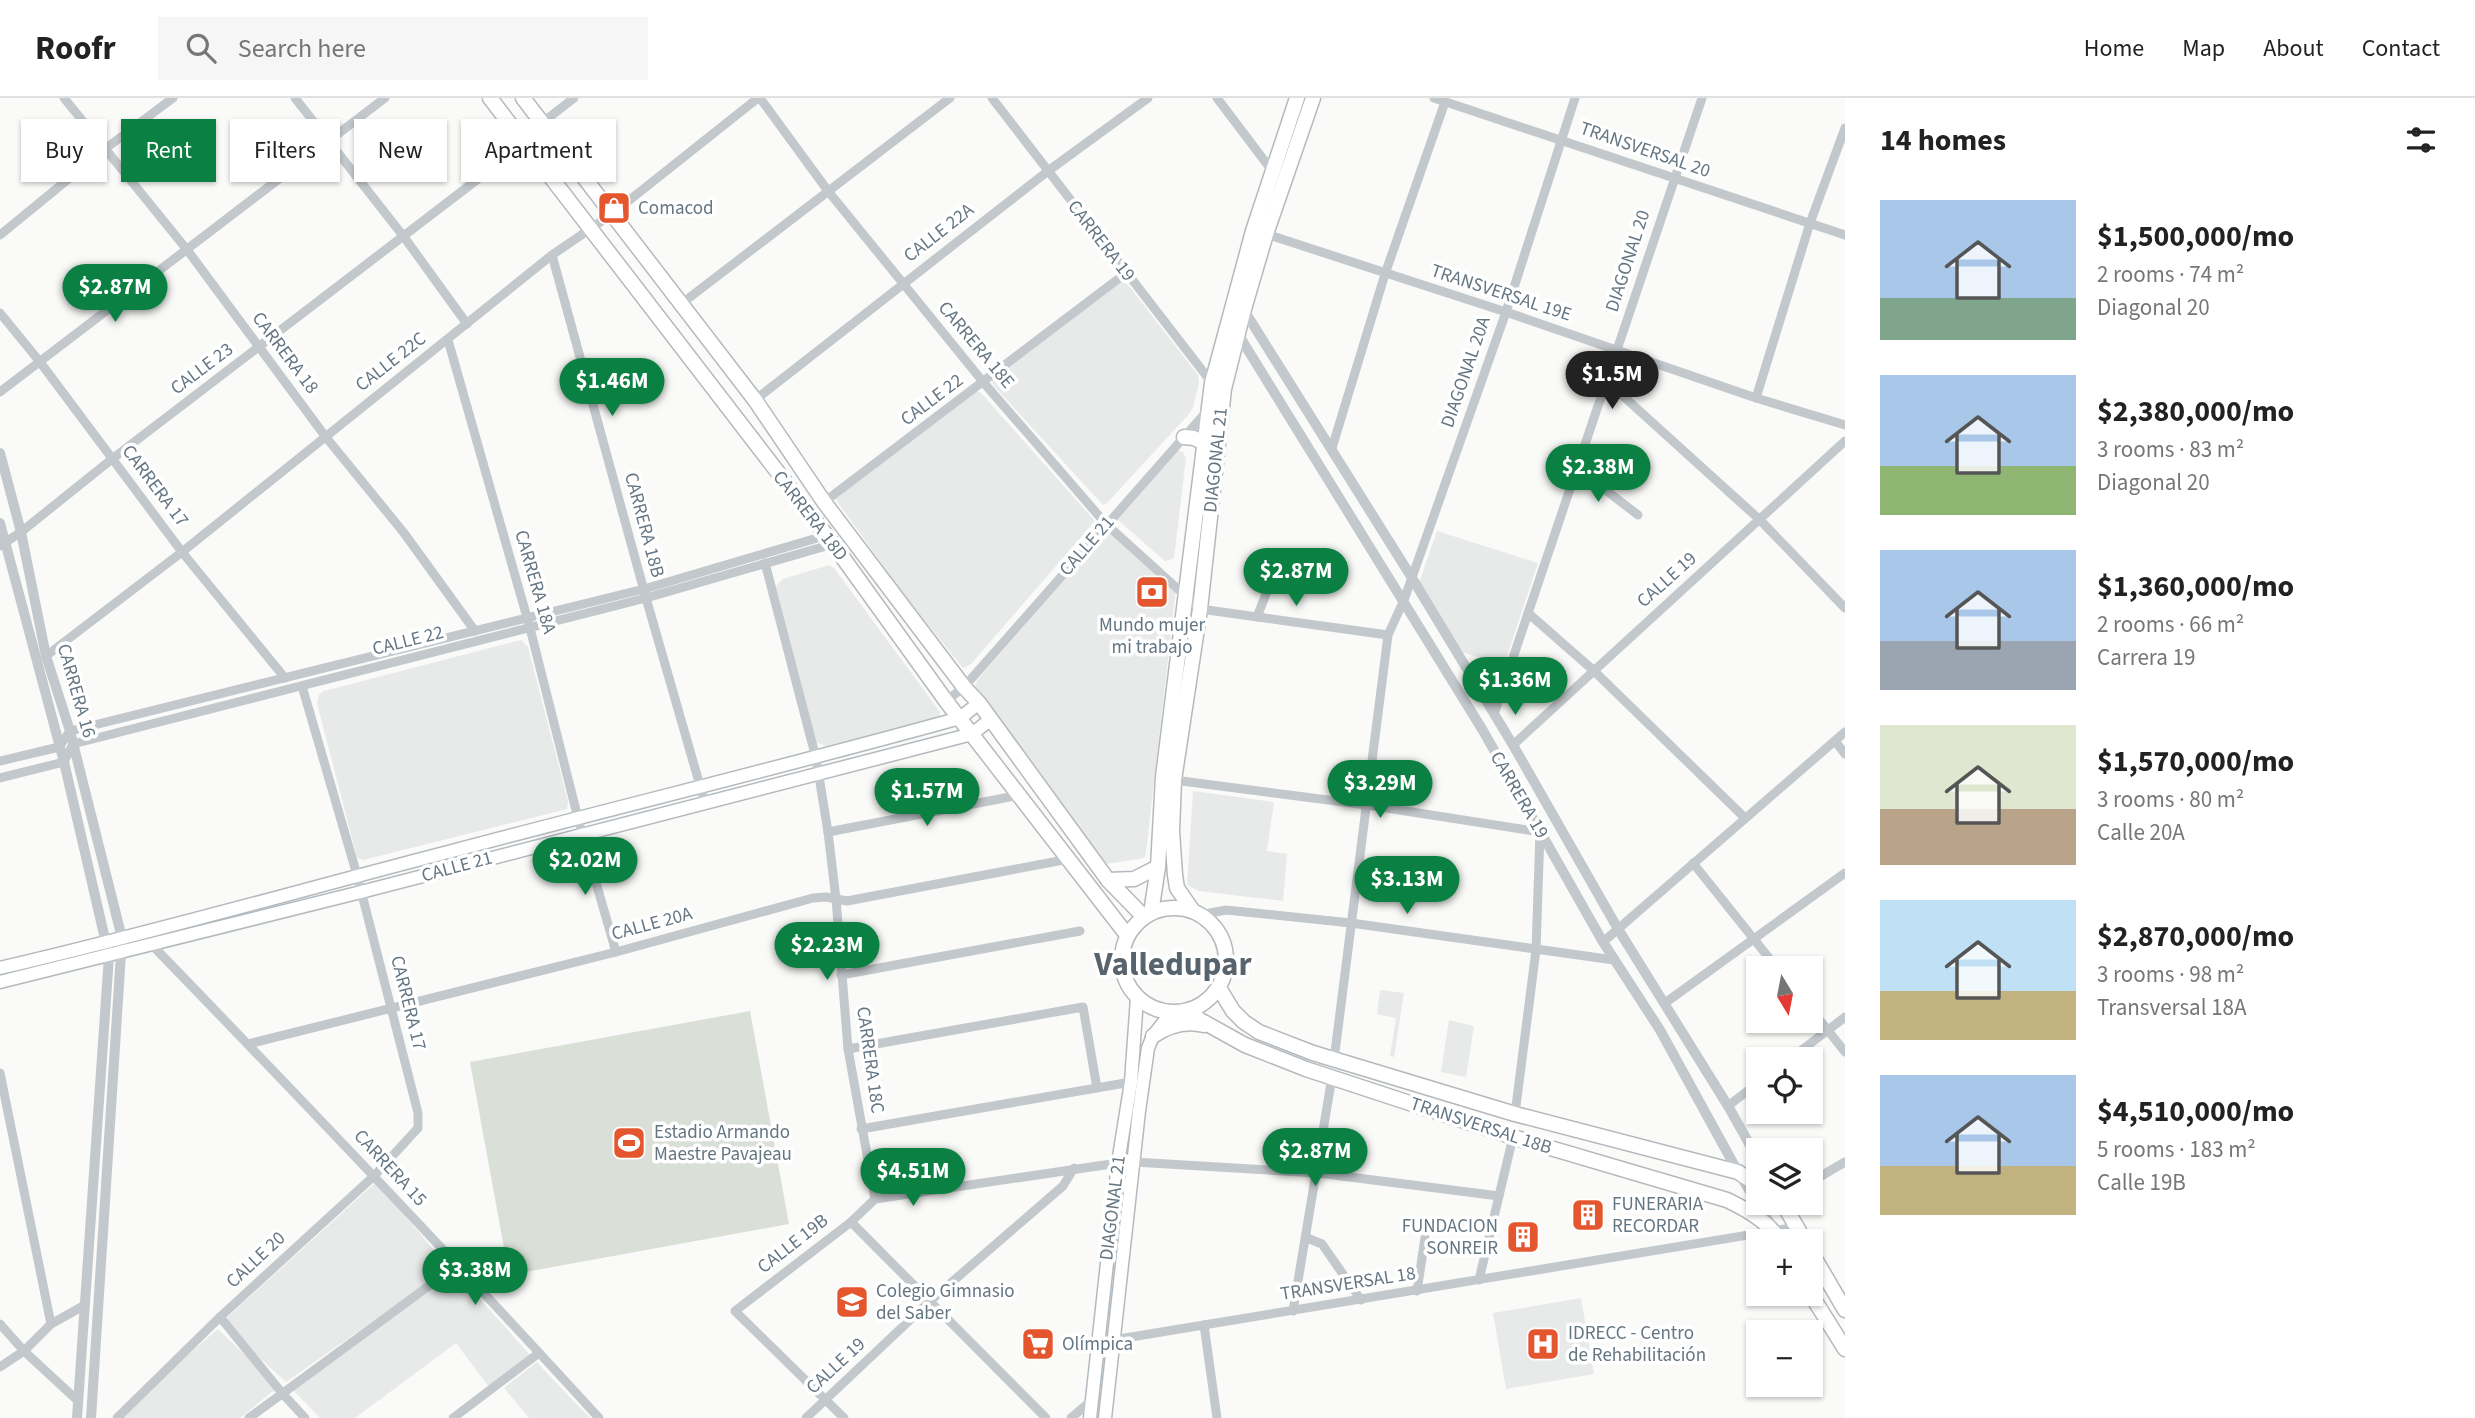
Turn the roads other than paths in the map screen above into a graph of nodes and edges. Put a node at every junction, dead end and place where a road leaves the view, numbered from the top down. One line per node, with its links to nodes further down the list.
1 (64, 98): 19 (street, CARRERA 18)
2 (173, 98): 27 (street)
3 (295, 98): 20 (street)
4 (385, 98): 25 (street)
5 (490, 98): 21 (main road, CARRERA 18D)
6 (523, 98): 22 (main road, CARRERA 18D)
7 (574, 98): 23 (street)
8 (759, 98): 38 (street, CARRERA 18E); 39 (street, CALLE 22C)
9 (950, 98): 38 (street)
10 (992, 98): 30 (street, CARRERA 19)
11 (1148, 98): 30 (street, CALLE 22A)
12 (1217, 98): 31 (street)
13 (1297, 98): 31 (main road, DIAGONAL 21)
14 (1313, 98): 42 (main road, DIAGONAL 21)
15 (1434, 98): 18 (street, TRANSVERSAL 20)
16 (1576, 98): 26 (street, DIAGONAL 20A)
17 (1702, 98): 32 (street, DIAGONAL 20)
18 (1445, 102): 26 (street, TRANSVERSAL 20); 49 (street)
19 (81, 119)
20 (312, 119)
21 (507, 119)
22 (540, 119)
23 (546, 119)
24 (1845, 128): 40 (street)
25 (340, 134)
26 (1562, 140): 32 (street, TRANSVERSAL 20); 54 (street, DIAGONAL 20A)
27 (107, 148)
28 (107, 151): 46 (street, CARRERA 18)
29 (340, 155): 45 (street)
30 (1048, 171): 48 (street, CARRERA 19); 50 (street, CALLE 22A)
31 (1273, 172): 51 (main road, DIAGONAL 21)
32 (1674, 178): 40 (street, TRANSVERSAL 20); 61 (street, DIAGONAL 20)
33 (65, 182): 43 (street)
34 (278, 182): 46 (street)
35 (474, 182): 45 (street, CALLE 23)
36 (555, 182): 41 (main road, CARRERA 18D)
37 (588, 182): 39 (main road, CARRERA 18D)
38 (828, 191): 50 (street, CARRERA 18E); 52 (street)
39 (612, 214): 41 (street, CALLE 22C); 52 (main road, CARRERA 18D)
40 (1810, 223): 44 (street, TRANSVERSAL 20); 67 (street)
41 (590, 229): 47 (street, CALLE 22C); 85 (main road, CARRERA 18D)
42 (1266, 234): 49 (street, TRANSVERSAL 19E); 53 (main road, DIAGONAL 21)
43 (0, 235)
44 (1845, 235)
45 (404, 237): 57 (street); 60 (street, CALLE 23)
46 (188, 251): 60 (street, CARRERA 18); 62 (street)
47 (552, 255): 57 (street, CALLE 22C); 91 (street, CARRERA 18B)
48 (1126, 273): 64 (street, CALLE 22); 65 (street, CARRERA 19)
49 (1385, 274): 54 (street, TRANSVERSAL 19E); 75 (street)
50 (902, 284): 64 (street, CARRERA 18E); 68 (street, CALLE 22A)
51 (1235, 295): 53 (street, CARRERA 19); 56 (main road, DIAGONAL 21)
52 (681, 304): 68 (main road, CARRERA 18D)
53 (1244, 309): 58 (main road, DIAGONAL 21); 75 (street, CARRERA 19)
54 (1506, 312): 61 (street, TRANSVERSAL 19E); 90 (street, DIAGONAL 20A)
55 (0, 313): 62 (street, CARRERA 17)
56 (1229, 318): 58 (street, CARRERA 19); 65 (main road, DIAGONAL 21)
57 (467, 324): 59 (street, CALLE 22C)
58 (1238, 334): 65 (main road, DIAGONAL 21); 93 (street, CARRERA 19)
59 (449, 340): 71 (street, CALLE 22C); 98 (street, CARRERA 18A)
60 (259, 347): 71 (street, CARRERA 18); 77 (street, CALLE 23)
61 (1617, 350): 63 (street, DIAGONAL 20); 67 (street, TRANSVERSAL 19E)
62 (40, 362): 66 (street); 77 (street, CARRERA 17)
63 (1607, 379): 78 (street, DIAGONAL 20); 81 (street)
64 (984, 383): 79 (street, CALLE 22); 83 (street, CARRERA 18E)
65 (1218, 386): 69 (main road, DIAGONAL 21); 95 (main road, DIAGONAL 21)
66 (0, 392)
67 (1756, 398): 70 (street, TRANSVERSAL 19E)
68 (755, 400): 79 (main road, CARRERA 18D)
69 (1207, 412): 72 (street, CALLE 21); 74 (main road, DIAGONAL 21)
70 (1845, 425)
71 (325, 436): 87 (street, CALLE 22C); 99 (street, CARRERA 18)
72 (1184, 437): 74 (main road); 83 (street, CALLE 21)
73 (1845, 441): 81 (street, CALLE 19)
74 (1203, 443): 92 (main road, DIAGONAL 21)
75 (1332, 448): 90 (street, CARRERA 19)
76 (0, 453): 84 (street, CARRERA 16)
77 (112, 459): 84 (street, CALLE 23); 87 (street, CARRERA 17)
78 (1577, 468): 80 (street); 96 (street, DIAGONAL 20)
79 (824, 502): 105 (main road, CARRERA 18D)
80 (1638, 515)
81 (1760, 520): 94 (street); 102 (street, CALLE 19)
82 (0, 523): 86 (street, CARRERA 16)
83 (1106, 524): 92 (street, CARRERA 18E); 105 (street, CALLE 21)
84 (21, 533): 86 (street, CALLE 23); 101 (street, CARRERA 16)
85 (829, 540): 89 (street, CALLE 22); 91 (street, CALLE 22); 106 (main road, CARRERA 18D)
86 (2, 546): 117 (street, CARRERA 16)
87 (183, 552): 101 (street, CALLE 22C); 103 (street, CARRERA 17)
88 (1273, 554): 97 (street)
89 (765, 563): 91 (street, CALLE 22); 119 (street)
90 (1412, 578): 93 (street); 108 (street, CARRERA 19)
91 (645, 594): 98 (street, CALLE 22); 125 (street, CARRERA 18B)
92 (1187, 595): 95 (street, CARRERA 18E); 136 (main road, DIAGONAL 21)
93 (1404, 600): 100 (street); 132 (street, CARRERA 19)
94 (1844, 604)
95 (1200, 609): 97 (street); 124 (main road, DIAGONAL 21)
96 (1528, 613): 102 (street); 108 (street, DIAGONAL 20)
97 (1257, 617): 100 (street)
98 (528, 623): 99 (street, CALLE 22); 104 (street, CALLE 22); 130 (street, CARRERA 18A)
99 (475, 631): 103 (street, CALLE 22)
100 (1388, 635): 128 (street)
101 (46, 656): 111 (street, CARRERA 16)
102 (1593, 670): 116 (street, CALLE 19); 129 (street)
103 (285, 678): 111 (street, CALLE 22)
104 (302, 686): 115 (street, CALLE 22); 138 (street, CARRERA 17)
105 (964, 687): 106 (street, CALLE 21); 107 (main road, CARRERA 18D)
106 (946, 701): 109 (main road, CARRERA 18D)
107 (979, 702): 109 (main road, CALLE 21); 110 (main road, CARRERA 18D)
108 (1494, 714): 116 (street, CARRERA 19)
109 (960, 718): 113 (main road, CARRERA 18D); 119 (main road, CALLE 21)
110 (991, 719): 113 (main road, CALLE 21); 139 (main road, CARRERA 18D)
111 (71, 731): 115 (street, CARRERA 16); 117 (street)
112 (1845, 732): 114 (street)
113 (972, 734): 122 (main road, CALLE 21); 126 (main road, CARRERA 18D)
114 (1835, 741): 118 (street); 129 (street)
115 (74, 744): 121 (street); 148 (street, CARRERA 16)
116 (1513, 745): 145 (street, CARRERA 19)
117 (59, 747): 120 (street); 121 (street, CARRERA 16)
118 (1845, 754)
119 (816, 758): 122 (street, CARRERA 18C); 125 (main road, CALLE 21)
120 (0, 761)
121 (64, 762): 123 (street); 152 (street, CARRERA 16)
122 (818, 773): 127 (main road, CALLE 21); 131 (street, CARRERA 18C)
123 (0, 778)
124 (1174, 780): 128 (street); 142 (main road, DIAGONAL 21)
125 (700, 787): 127 (street, CARRERA 18B); 130 (main road, CALLE 21)
126 (1020, 794): 131 (street); 134 (main road, CARRERA 18D)
127 (705, 803): 133 (main road, CALLE 21)
128 (1367, 805): 132 (street); 144 (street)
129 (1745, 817): 135 (street)
130 (578, 818): 133 (street, CARRERA 18A); 138 (main road, CALLE 21)
131 (828, 831): 141 (street, CARRERA 18C)
132 (1540, 832): 150 (street, CARRERA 19); 153 (street)
133 (583, 834): 140 (main road, CALLE 21); 155 (street)
134 (1069, 859): 141 (street, CALLE 20A); 147 (main road, CARRERA 18D)
135 (1693, 863): 145 (street); 149 (street)
136 (1158, 867): 139 (main road); 143 (main road, DIAGONAL 21)
137 (1845, 873): 149 (street)
138 (358, 875): 140 (street, CARRERA 17); 148 (main road, CALLE 21)
139 (1108, 880): 143 (main road, CARRERA 18D)
140 (361, 892): 151 (main road, CALLE 21); 164 (street, CARRERA 17)
141 (836, 899): 155 (street, CALLE 20A); 159 (street, CARRERA 18C)
142 (1197, 913): 143 (main road); 144 (street); 161 (main road)
143 (1148, 915): 147 (main road)
144 (1352, 923): 153 (street); 175 (street)
145 (1618, 929): 150 (street); 163 (street, CARRERA 19)
146 (1080, 931): 159 (street)
147 (1127, 935): 162 (main road)
148 (122, 939): 152 (main road, CALLE 21); 154 (street, CARRERA 16)
149 (1754, 941): 156 (street); 163 (street)
150 (1603, 942): 157 (street, CARRERA 19)
151 (152, 945): 154 (main road, CALLE 21); 171 (street, CARRERA 15)
152 (109, 949): 154 (main road, CALLE 21); 158 (main road, CALLE 21); 160 (main road, CALLE 21); 213 (street, CARRERA 16)
153 (1536, 950): 157 (street); 182 (street)
154 (123, 953): 231 (street, CARRERA 16)
155 (616, 953): 164 (street, CALLE 20A)
156 (1767, 956)
157 (1614, 960): 191 (street, CARRERA 19)
158 (0, 968)
159 (841, 975): 173 (street, CARRERA 18C)
160 (0, 982)
161 (1219, 988): 165 (main road); 175 (main road, TRANSVERSAL 18B)
162 (1137, 998): 165 (main road); 178 (main road, DIAGONAL 21)
163 (1665, 1003): 181 (street, CARRERA 19)
164 (391, 1008): 171 (street, CALLE 20A); 183 (street, CARRERA 17)
165 (1183, 1012): 168 (main road, TRANSVERSAL 18B); 170 (main road)
166 (1845, 1017): 169 (street)
167 (1824, 1024): 169 (street)
168 (1212, 1027): 170 (main road); 177 (main road, TRANSVERSAL 18B)
169 (1828, 1029): 172 (street); 174 (street)
170 (1153, 1036): 187 (main road, DIAGONAL 21)
171 (247, 1044): 193 (street, CARRERA 15)
172 (1805, 1047)
173 (848, 1049): 179 (street); 184 (street, CARRERA 18C)
174 (1845, 1052)
175 (1334, 1060): 182 (main road, TRANSVERSAL 18B)
176 (0, 1073): 219 (street)
177 (1332, 1077): 185 (main road, TRANSVERSAL 18B); 192 (street)
178 (1131, 1082): 179 (street); 189 (main road, DIAGONAL 21)
179 (1097, 1088): 184 (street)
180 (1746, 1092): 181 (street)
181 (1728, 1106): 186 (street, CARRERA 19)
182 (1515, 1114): 191 (main road, TRANSVERSAL 18B)
183 (418, 1128): 193 (street, CALLE 20)
184 (861, 1129): 197 (street, CARRERA 18C)
185 (1513, 1137): 196 (street); 201 (main road, TRANSVERSAL 18B)
186 (1746, 1138)
187 (1133, 1162): 192 (street); 221 (main road, DIAGONAL 21)
188 (1845, 1162): 194 (street)
189 (1118, 1163): 190 (street); 229 (main road, DIAGONAL 21)
190 (1074, 1168): 197 (street); 212 (street, CALLE 19)
191 (1738, 1172): 195 (main road, TRANSVERSAL 18B); 202 (street, CARRERA 19)
192 (1318, 1173): 196 (street); 204 (street)
193 (374, 1175): 207 (street, CARRERA 15); 217 (street, CALLE 20)
194 (1823, 1175)
195 (1746, 1177)
196 (1499, 1196): 209 (street)
197 (875, 1199): 199 (street, CALLE 19B)
198 (1790, 1215): 200 (main road)
199 (851, 1222): 212 (street); 227 (street, CALLE 19B)
200 (1797, 1227): 203 (street, TRANSVERSAL 18)
201 (1769, 1229)
202 (1774, 1229)
203 (1793, 1229)
204 (1307, 1238): 211 (street); 216 (street)
205 (1425, 1238): 210 (street)
206 (1746, 1239): 209 (street, TRANSVERSAL 18)
207 (456, 1266): 224 (street, CARRERA 15); 226 (street)
208 (1823, 1272): 215 (main road)
209 (1479, 1280): 210 (street, TRANSVERSAL 18)
210 (1417, 1291): 211 (street, TRANSVERSAL 18)
211 (1361, 1300): 216 (street, TRANSVERSAL 18)
212 (930, 1301): 227 (street, CALLE 19); 239 (street)
213 (85, 1305): 219 (street); 228 (street, CARRERA 16)
214 (1818, 1306): 222 (main road)
215 (1845, 1310)
216 (1293, 1311): 220 (street, TRANSVERSAL 18)
217 (220, 1317): 226 (street); 232 (street, CALLE 20)
218 (0, 1324): 223 (street)
219 (51, 1324): 223 (street)
220 (1204, 1325): 221 (street, TRANSVERSAL 18); 243 (street)
221 (1113, 1340): 242 (main road, DIAGONAL 21)
222 (1845, 1349)
223 (24, 1351): 225 (street); 228 (street)
224 (539, 1353): 235 (street); 236 (street, CARRERA 15)
225 (0, 1367)
226 (282, 1393): 233 (street); 234 (street)
227 (827, 1400): 237 (street, CALLE 19); 238 (street)
228 (78, 1401): 230 (street, CARRERA 16)
229 (1090, 1402): 240 (street); 241 (main road, DIAGONAL 21)
230 (77, 1418)
231 (91, 1418)
232 (117, 1418)
233 (249, 1418)
234 (305, 1418)
235 (453, 1418)
236 (599, 1418)
237 (806, 1418)
238 (844, 1418)
239 (1045, 1418)
240 (1071, 1418)
241 (1090, 1418)
242 (1105, 1418)
243 (1217, 1418)

